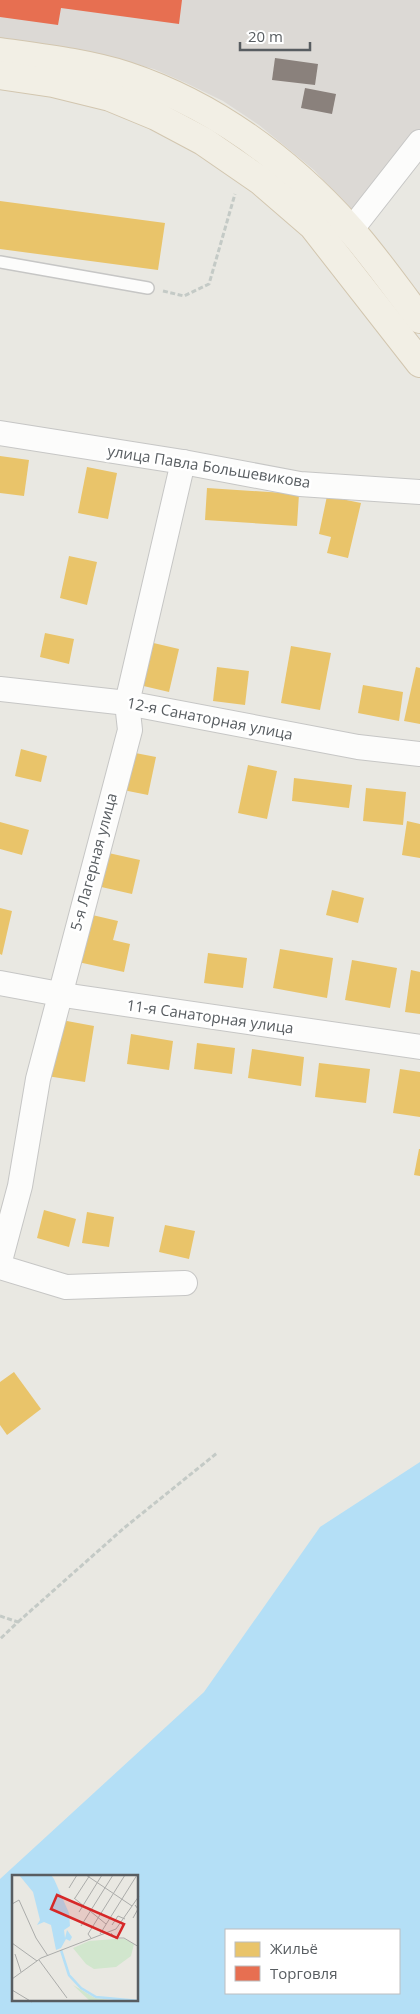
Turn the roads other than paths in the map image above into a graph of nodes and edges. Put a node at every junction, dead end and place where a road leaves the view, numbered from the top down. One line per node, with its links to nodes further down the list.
1 (0, 52): 4 (main road)
2 (0, 75): 8 (main road)
3 (420, 142): 4 (street)
4 (351, 230): 7 (main road)
5 (0, 262): 6 (lane)
6 (148, 288)
7 (420, 319)
8 (420, 363)
9 (0, 433): 10 (street, улица Павла Большевикова)
10 (183, 462): 11 (street, улица Павла Большевикова); 13 (street, 5-я Лагерная улица)
11 (420, 492)
12 (0, 689): 13 (street, 12-я Санаторная улица)
13 (127, 703): 14 (street, 12-я Санаторная улица); 16 (street, 5-я Лагерная улица)
14 (420, 754)
15 (0, 983): 16 (street, 11-я Санаторная улица)
16 (59, 994): 17 (street, 11-я Санаторная улица); 18 (street, 5-я Лагерная улица)
17 (420, 1047)
18 (0, 1261)
19 (0, 1267): 20 (street)
20 (185, 1283)

